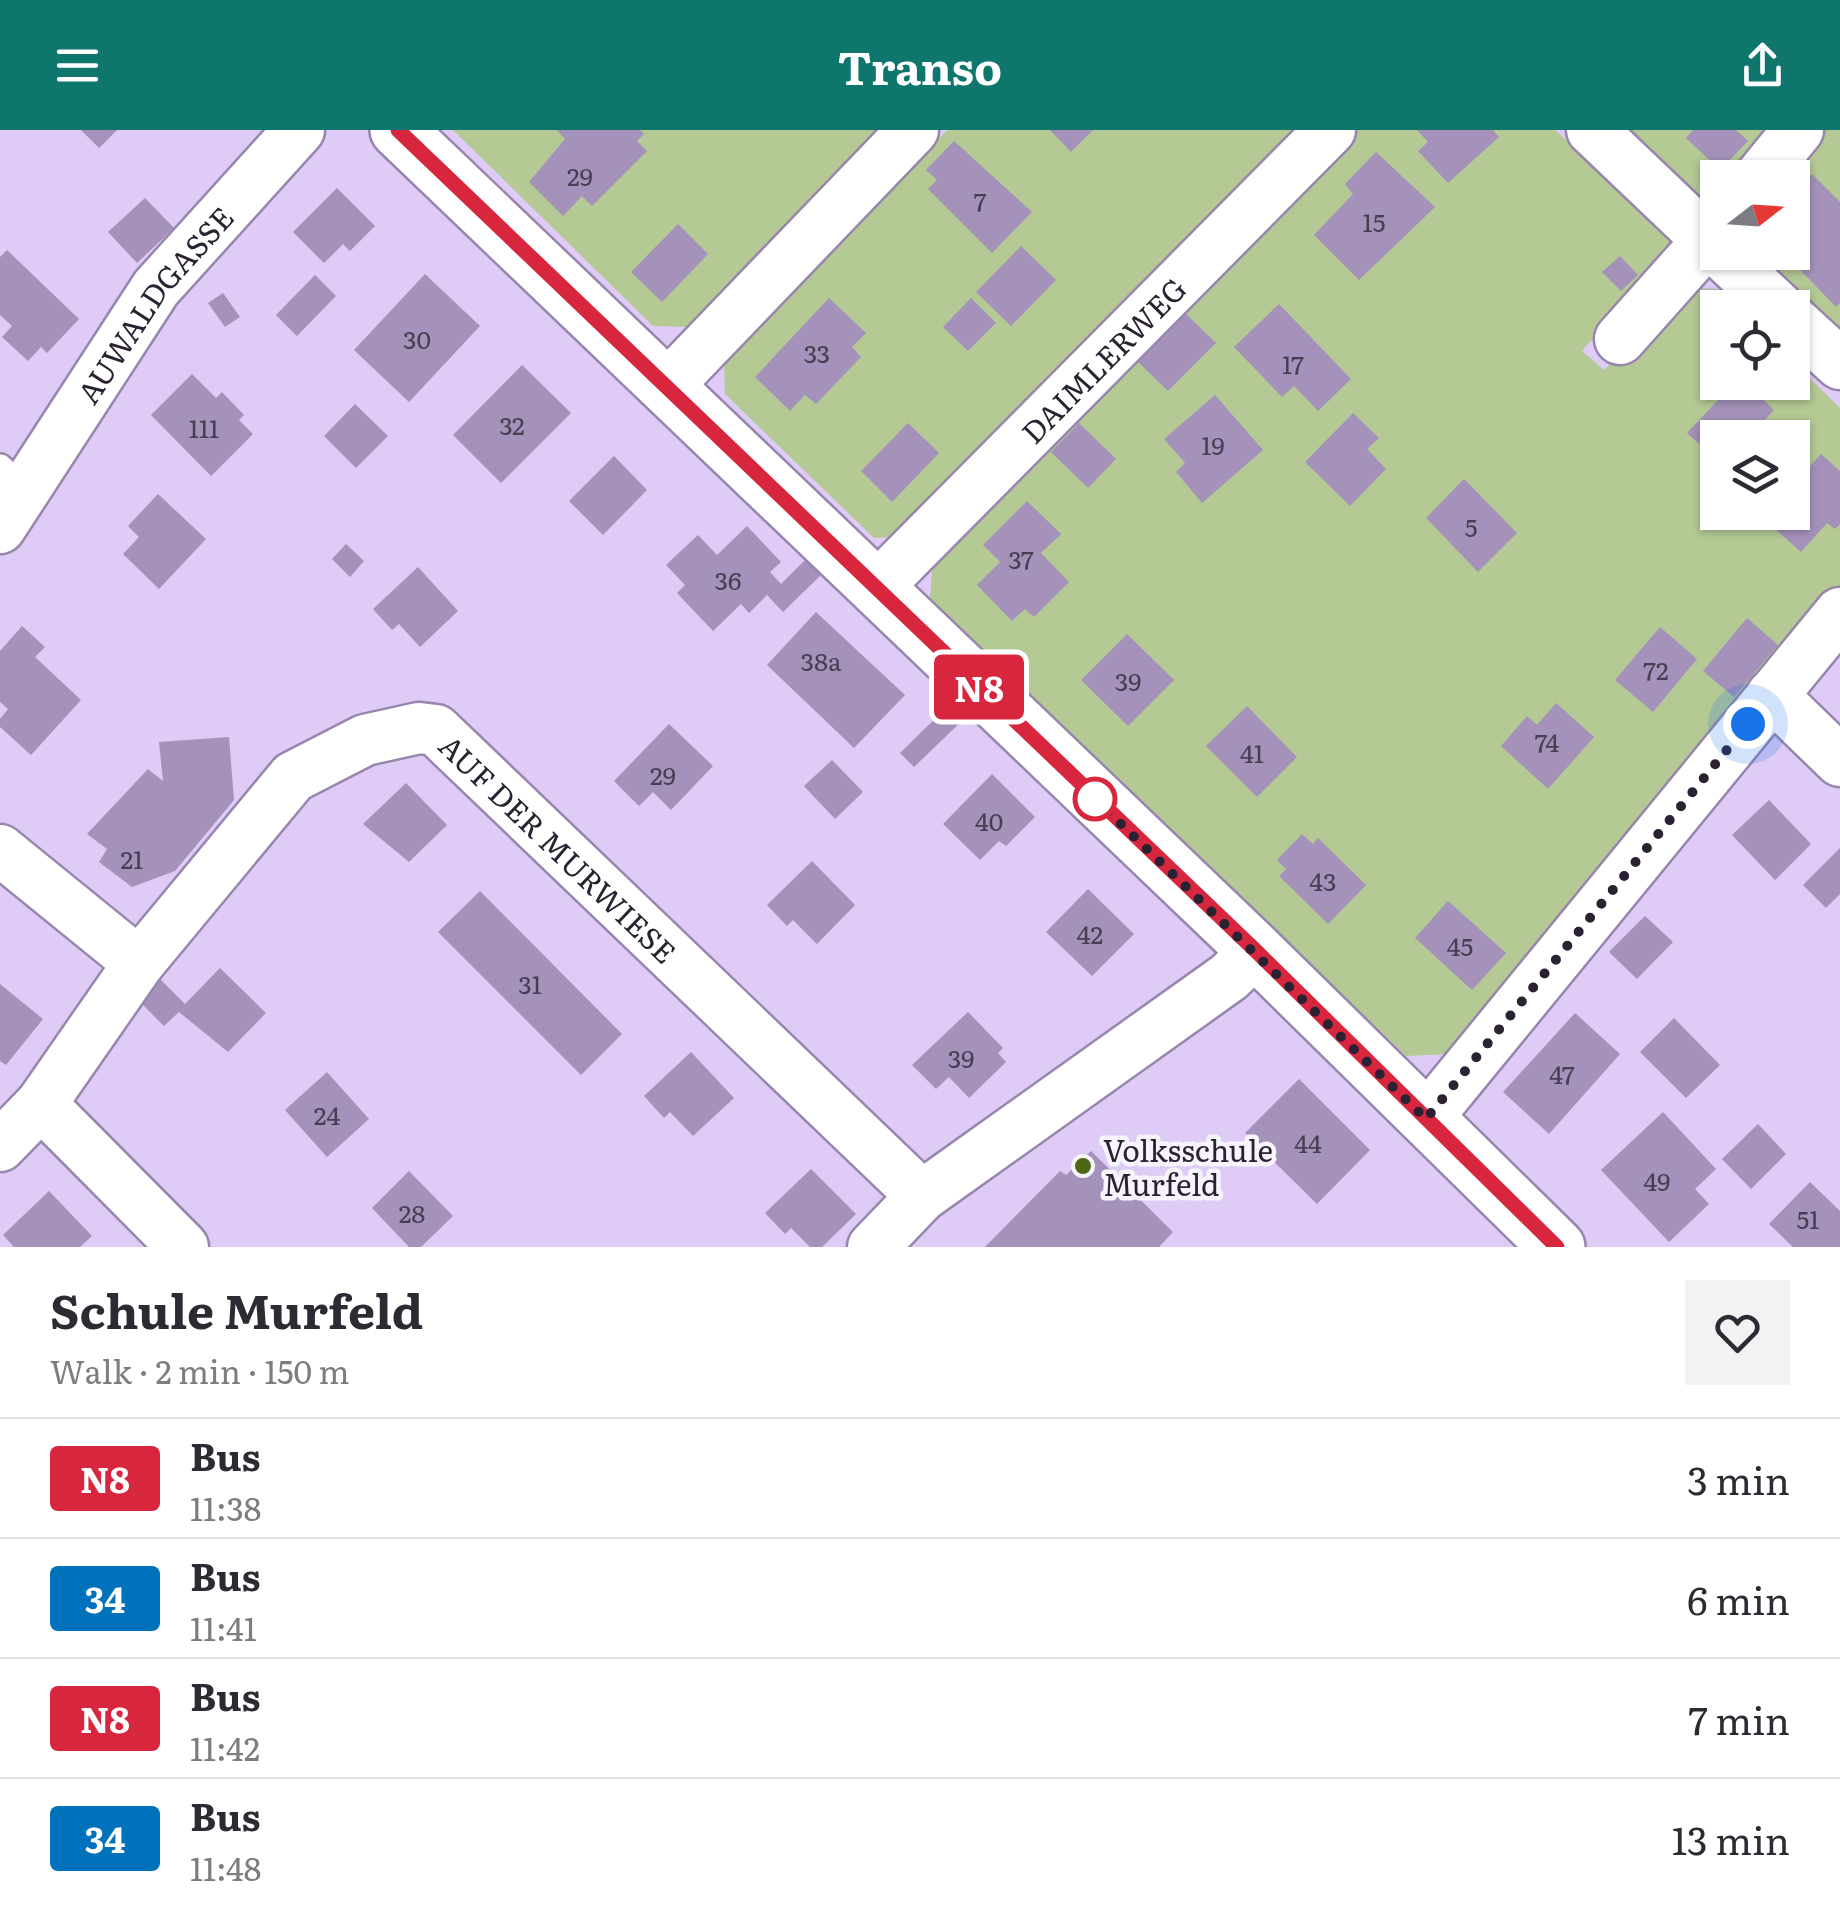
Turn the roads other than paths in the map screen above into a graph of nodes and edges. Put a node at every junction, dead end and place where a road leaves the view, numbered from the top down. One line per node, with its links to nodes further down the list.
1 (299, 130): 16 (street, AUWALDGASSE)
2 (398, 130): 15 (street)
3 (913, 130): 15 (street)
4 (1330, 130): 17 (street, DAIMLERWEG)
5 (1592, 130): 8 (street)
6 (1798, 130): 7 (street)
7 (1774, 160)
8 (1700, 228)
9 (1700, 259): 13 (street)
10 (1742, 270): 11 (street)
11 (1762, 290)
12 (1810, 336): 14 (street)
13 (1620, 338)
14 (1840, 364)
15 (666, 386): 17 (street)
16 (8, 495)
17 (876, 588): 22 (street)
18 (1840, 612): 19 (street)
19 (1772, 695): 20 (street); 25 (street)
20 (1840, 761)
21 (0, 850): 23 (street)
22 (1256, 951): 25 (street); 27 (street)
23 (139, 964): 24 (street, AUF DER MURWIESE); 27 (street, AUF DER MURWIESE)
24 (40, 1104): 26 (street, AUF DER MURWIESE); 28 (street)
25 (1426, 1119): 30 (street)
26 (0, 1146)
27 (922, 1196): 29 (street)
28 (183, 1247)
29 (874, 1247)
30 (1557, 1247)

